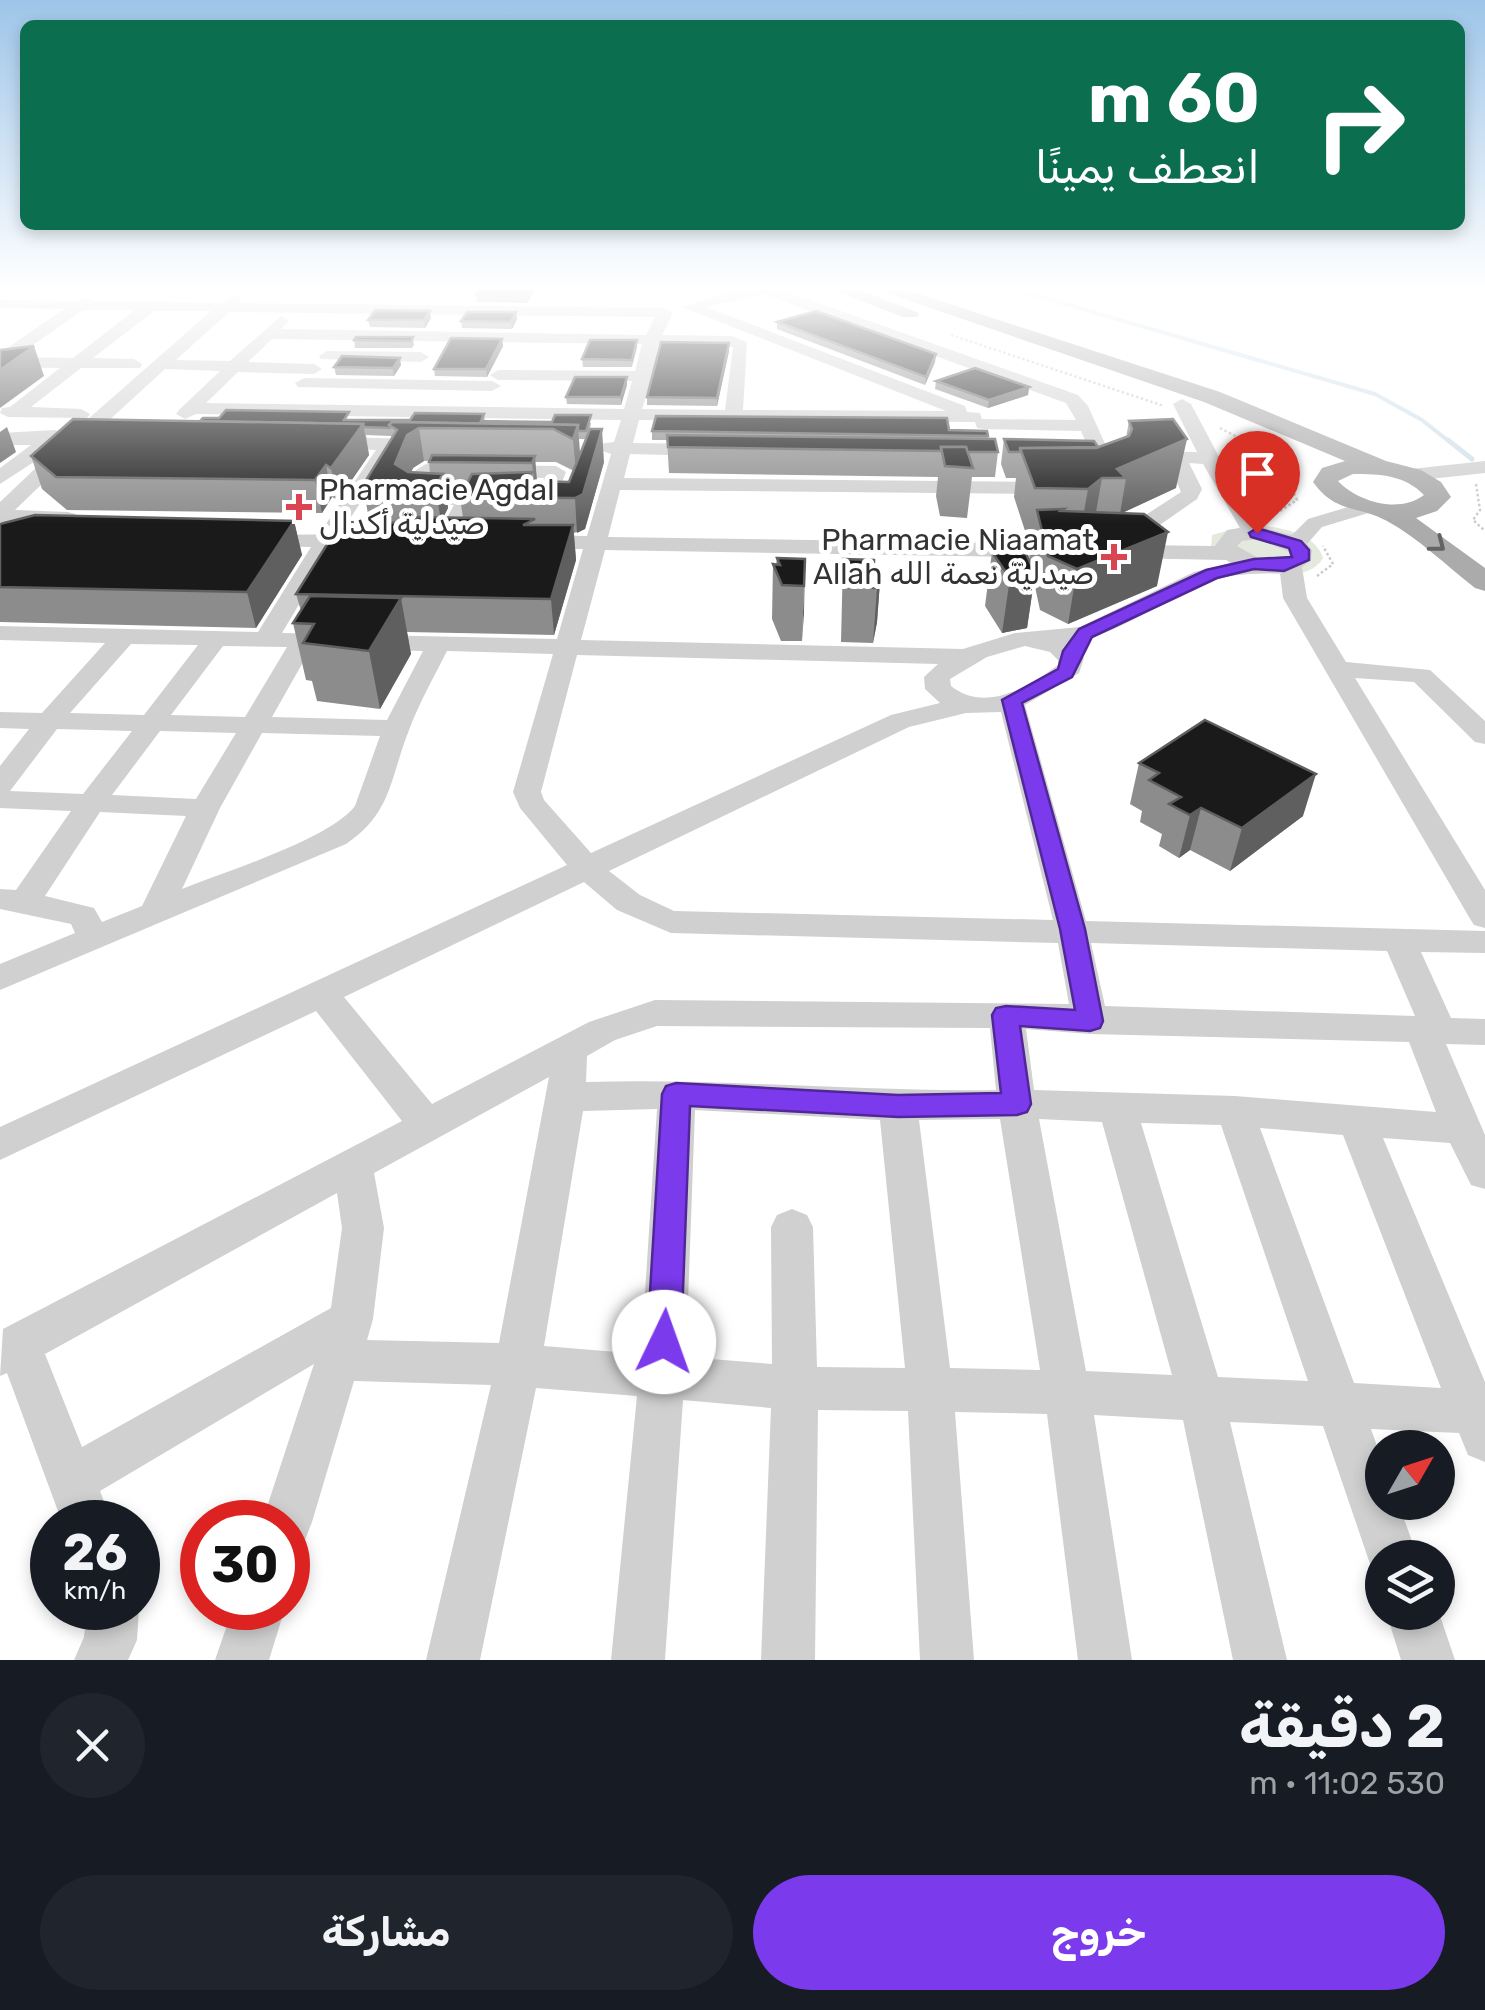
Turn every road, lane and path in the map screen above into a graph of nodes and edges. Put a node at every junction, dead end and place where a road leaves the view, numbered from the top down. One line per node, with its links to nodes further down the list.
1 (70, 367): 24 (street)
2 (130, 367): 25 (street)
3 (157, 367): 36 (street)
4 (224, 367): 15 (street)
5 (329, 367): 16 (street)
6 (414, 367): 20 (street)
7 (502, 367): 19 (street)
8 (568, 367): 17 (street)
9 (647, 367): 18 (street)
10 (737, 367): 30 (street)
11 (845, 367): 31 (street)
12 (986, 367): 32 (street)
13 (1073, 367): 21 (main road)
14 (1120, 367): 50 (main road)
15 (234, 368): 16 (street); 22 (street)
16 (315, 369): 20 (street); 23 (street)
17 (565, 375): 18 (street); 19 (street); 28 (street)
18 (645, 376): 29 (street)
19 (495, 381): 20 (street); 27 (street)
20 (402, 385): 26 (street)
21 (1182, 404): 49 (street); 55 (main road)
22 (190, 408): 23 (street); 33 (street)
23 (278, 409): 26 (street)
24 (7, 412): 25 (street)
25 (81, 414): 35 (street)
26 (383, 414): 27 (street); 39 (street)
27 (479, 414): 28 (street)
28 (550, 415): 29 (street)
29 (632, 415): 30 (street); 45 (street)
30 (733, 416): 31 (street)
31 (978, 420): 32 (street); 42 (street)
32 (1087, 426): 47 (street)
33 (169, 430)
34 (0, 439): 35 (street)
35 (51, 440): 36 (street); 54 (street)
36 (76, 440): 37 (street); 60 (street)
37 (108, 440)
38 (307, 443): 39 (street)
39 (363, 444): 40 (street)
40 (390, 444): 41 (street); 63 (street)
41 (446, 445)
42 (991, 445)
43 (521, 447): 51 (street)
44 (581, 448): 45 (street)
45 (621, 449): 46 (street); 56 (street)
46 (732, 450)
47 (1093, 456): 48 (street); 56 (street)
48 (1176, 457): 49 (street); 70 (street)
49 (1212, 458): 71 (street)
50 (1381, 468): 52 (main road); 55 (main road)
51 (510, 470): 57 (street); 57 (street)
52 (1410, 475): 53 (street); 58 (main road)
53 (1482, 477): 58 (street); 62 (path)
54 (0, 478)
55 (1332, 483): 59 (main road); 71 (street)
56 (612, 484): 68 (street)
57 (485, 498): 65 (street)
58 (1431, 500): 59 (main road); 72 (main road)
59 (1379, 508): 74 (street); 75 (main road, one-way to 75)
60 (0, 515): 66 (street)
61 (237, 530): 63 (street)
62 (1485, 531)
63 (332, 532): 64 (street); 80 (street)
64 (380, 533)
65 (453, 533)
66 (0, 535)
67 (504, 535): 68 (street)
68 (599, 537): 70 (street); 71 (street); 84 (street)
69 (1323, 539): 74 (path)
70 (1104, 540): 71 (street)
71 (1245, 545): 73 (street); 74 (street); 74 (street)
72 (1485, 551)
73 (1207, 576): 74 (street); 77 (street)
74 (1295, 581): 88 (street)
75 (1485, 582)
76 (0, 633): 78 (street)
77 (1086, 633): 82 (street); 87 (street)
78 (125, 635): 79 (street); 93 (street)
79 (217, 637): 80 (street); 95 (street)
80 (266, 638): 81 (street)
81 (305, 638): 83 (street); 96 (street)
82 (1037, 640): 86 (street); 87 (street)
83 (440, 642): 84 (street); 97 (street)
84 (568, 645): 85 (street); 104 (street)
85 (873, 654): 86 (street); 89 (street)
86 (973, 657): 89 (street)
87 (1071, 658): 90 (street)
88 (1337, 668): 98 (street); 107 (street)
89 (937, 688): 91 (street); 94 (street)
90 (1012, 700): 91 (street); 99 (street)
91 (968, 706): 94 (street); 99 (street)
92 (0, 720): 93 (street)
93 (49, 721): 95 (street); 100 (street)
94 (900, 721): 104 (street)
95 (152, 722): 96 (street); 102 (street)
96 (258, 722): 97 (street); 103 (street)
97 (396, 728): 106 (street)
98 (1485, 736)
99 (1024, 744): 108 (street)
100 (0, 785)
101 (0, 799): 102 (street)
102 (90, 805): 103 (street); 105 (street)
103 (204, 808): 106 (street)
104 (586, 866): 108 (street); 113 (street)
105 (12, 900): 109 (street)
106 (156, 912): 109 (street)
107 (1485, 917)
108 (1072, 929): 110 (street); 115 (street)
109 (94, 938): 112 (street)
110 (1399, 939): 111 (street); 116 (street)
111 (1485, 942)
112 (0, 978)
113 (322, 994): 126 (street); 128 (street)
114 (1006, 1015): 115 (street); 118 (street); 121 (street)
115 (1090, 1021): 116 (street)
116 (1430, 1030): 117 (street); 127 (street)
117 (1485, 1032)
118 (569, 1048): 120 (street); 126 (street)
119 (676, 1094): 120 (street); 122 (street); 135 (street)
120 (566, 1097): 134 (street)
121 (1017, 1104): 122 (street); 123 (street); 138 (street)
122 (898, 1106): 137 (street)
123 (1118, 1109): 124 (street); 139 (street)
124 (1235, 1111): 125 (street); 140 (street)
125 (1357, 1122): 127 (street); 141 (street)
126 (427, 1125): 129 (street)
127 (1462, 1129): 130 (street)
128 (0, 1142)
129 (353, 1165): 132 (street); 133 (street)
130 (1485, 1174)
131 (792, 1226): 136 (street)
132 (346, 1340): 134 (street); 143 (street); 144 (street)
133 (10, 1349): 142 (street)
134 (518, 1365): 135 (street); 151 (street)
135 (662, 1377): 136 (street); 152 (street)
136 (795, 1388): 137 (street); 153 (street)
137 (930, 1389): 138 (street); 154 (street)
138 (1068, 1392): 139 (street); 155 (street)
139 (1201, 1397): 140 (street); 156 (street)
140 (1342, 1408): 141 (street); 145 (street)
141 (1481, 1420)
142 (80, 1500)
143 (82, 1500)
144 (293, 1500)
145 (1387, 1540)
146 (111, 1630): 149 (street)
147 (252, 1630): 150 (street)
148 (1418, 1630): 157 (street)
149 (101, 1660)
150 (242, 1660)
151 (453, 1660)
152 (638, 1660)
153 (788, 1660)
154 (948, 1660)
155 (1106, 1660)
156 (1260, 1660)
157 (1428, 1660)

